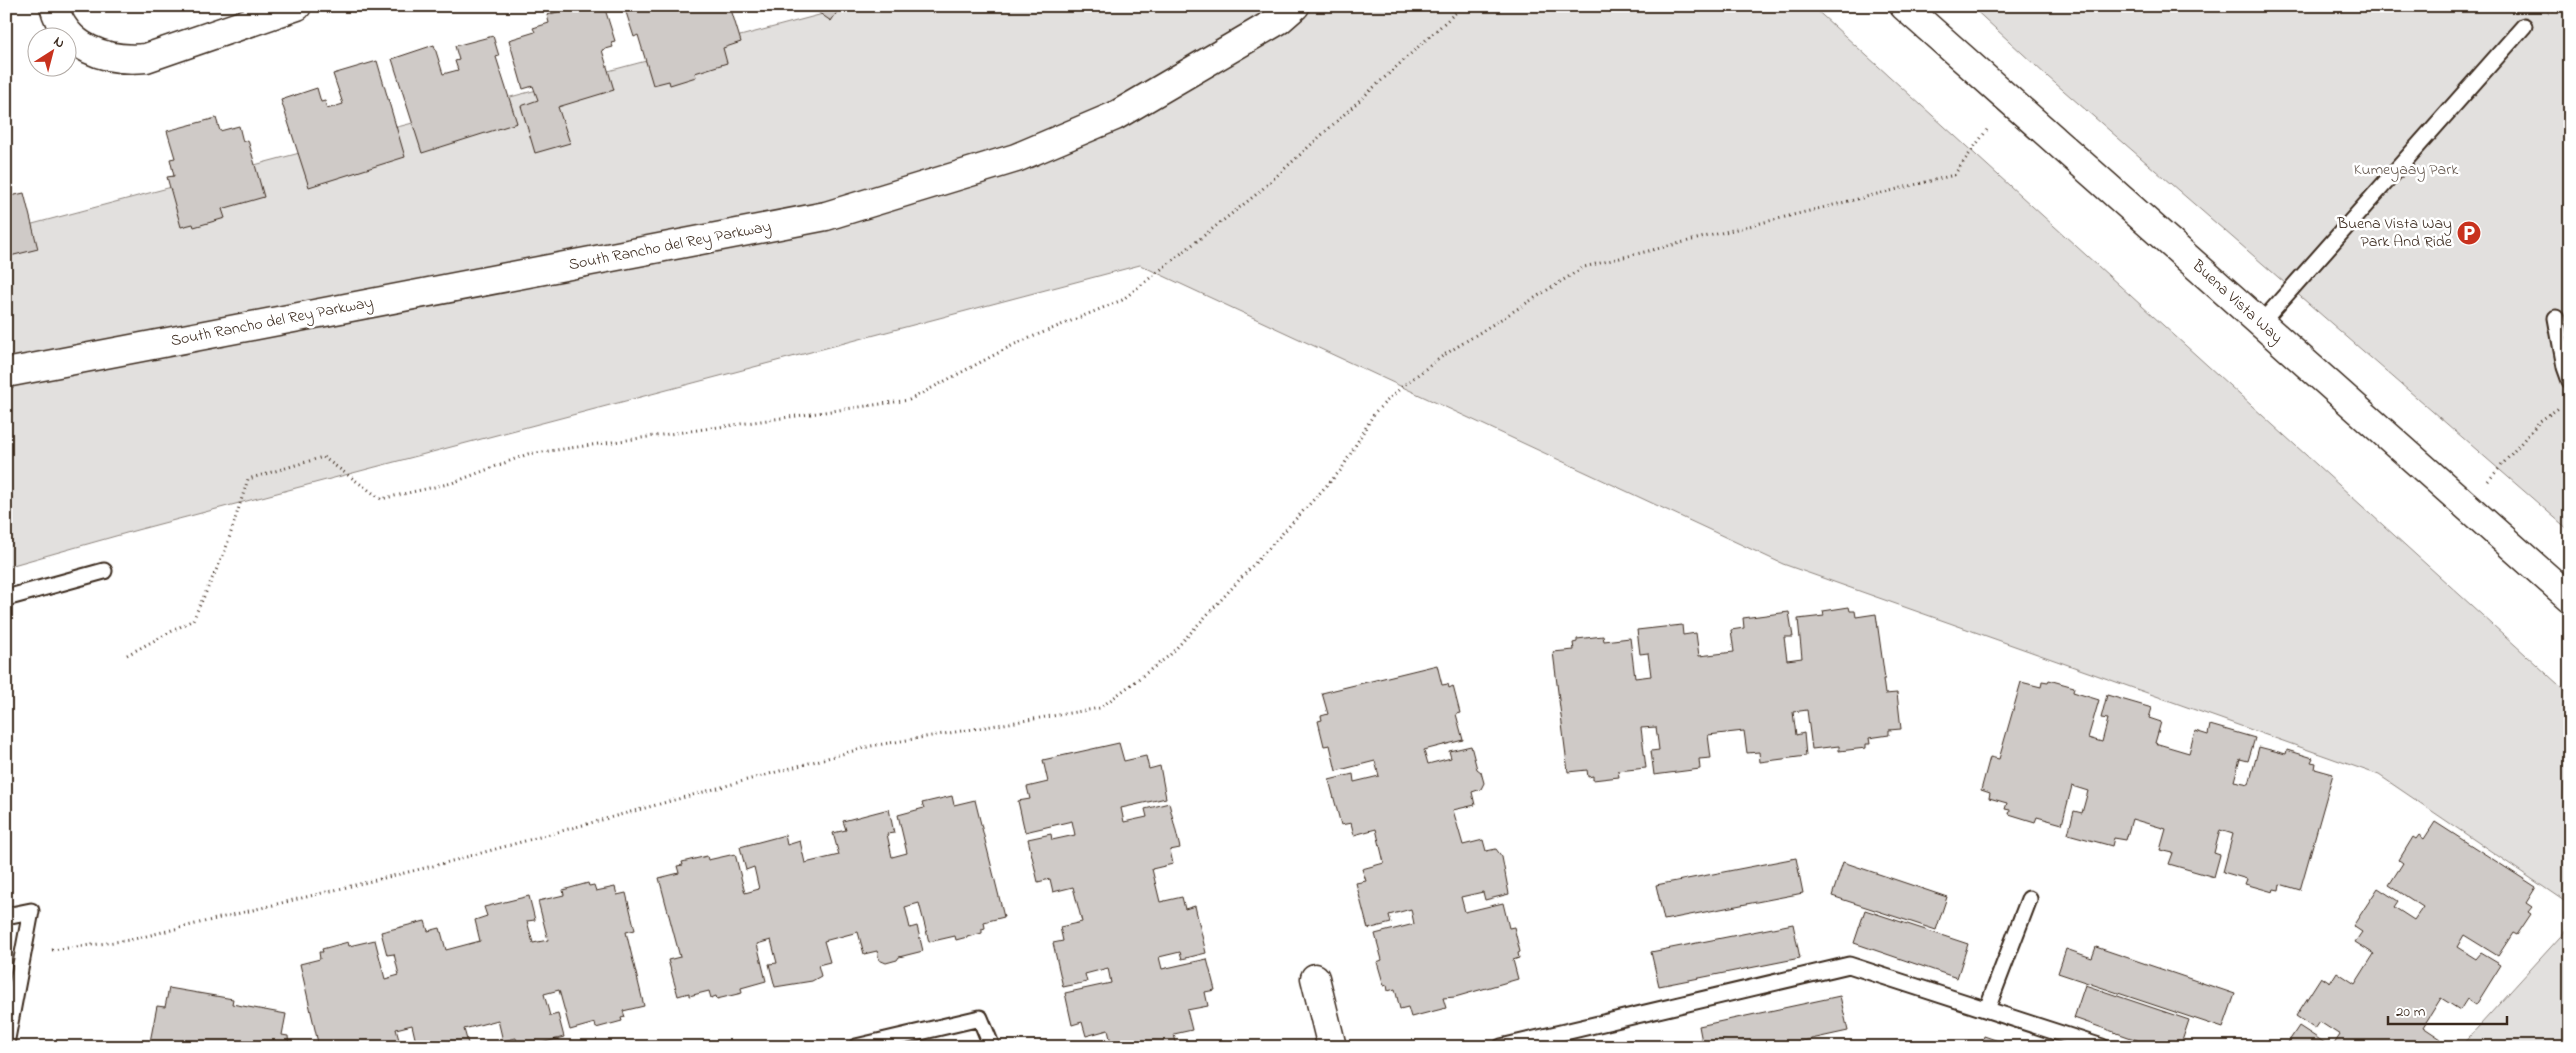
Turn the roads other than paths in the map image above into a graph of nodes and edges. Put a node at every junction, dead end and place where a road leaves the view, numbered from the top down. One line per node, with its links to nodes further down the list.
1 (54, 6): 2 (street)
2 (297, 6)
3 (1295, 6): 8 (street, South Rancho del Rey Parkway)
4 (1904, 6): 7 (street, Buena Vista Way)
5 (2524, 26): 7 (lane)
6 (2556, 318): 9 (lane)
7 (2261, 323): 12 (street, Buena Vista Way)
8 (6, 373)
9 (2570, 381)
10 (104, 571): 11 (lane)
11 (6, 598)
12 (2570, 598)
13 (2029, 899): 16 (lane)
14 (6, 916): 17 (lane)
15 (1315, 978): 20 (street)
16 (1987, 1010): 21 (lane); 22 (lane)
17 (6, 1044)
18 (856, 1047): 19 (lane)
19 (992, 1047)
20 (1332, 1047)
21 (1501, 1047)
22 (2102, 1047)

